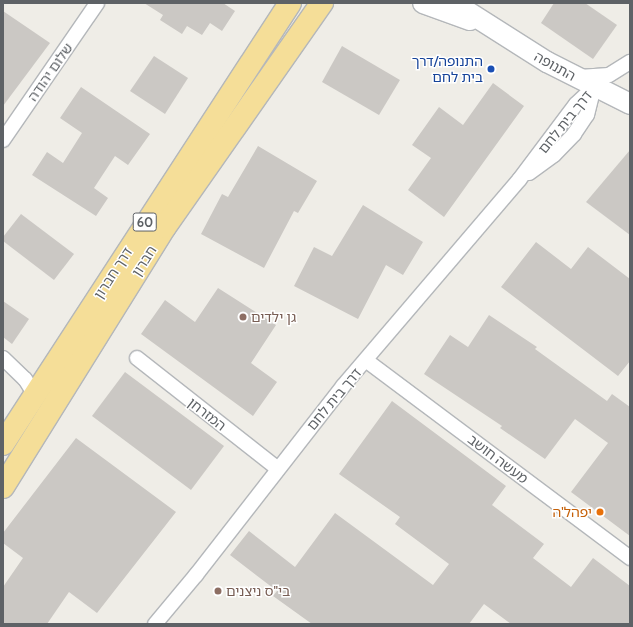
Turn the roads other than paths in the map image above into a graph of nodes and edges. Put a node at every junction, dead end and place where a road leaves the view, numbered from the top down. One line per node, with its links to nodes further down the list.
1 (97, 3): 11 (street, שלום יהודה)
2 (290, 3): 15 (highway, דרך חברון / 60)
3 (322, 3): 18 (highway, חברון / 60)
4 (423, 3): 6 (street, התנופה)
5 (454, 3): 6 (street, התנופה)
6 (483, 23): 8 (street, התנופה)
7 (630, 62): 8 (street)
8 (571, 76): 9 (street, התנופה)
9 (594, 87): 10 (street, התנופה); 14 (street, דרך בית לחם)
10 (630, 104)
11 (3, 140)
12 (3, 358): 15 (street)
13 (137, 358): 17 (street, המזרחן)
14 (367, 361): 17 (street, דרך בית לחם); 19 (street, מעשה חושב)
15 (35, 395): 16 (highway, דרך חברון / 60)
16 (3, 444)
17 (278, 469): 20 (street, דרך בית לחם)
18 (3, 487)
19 (630, 558)
20 (155, 624)

